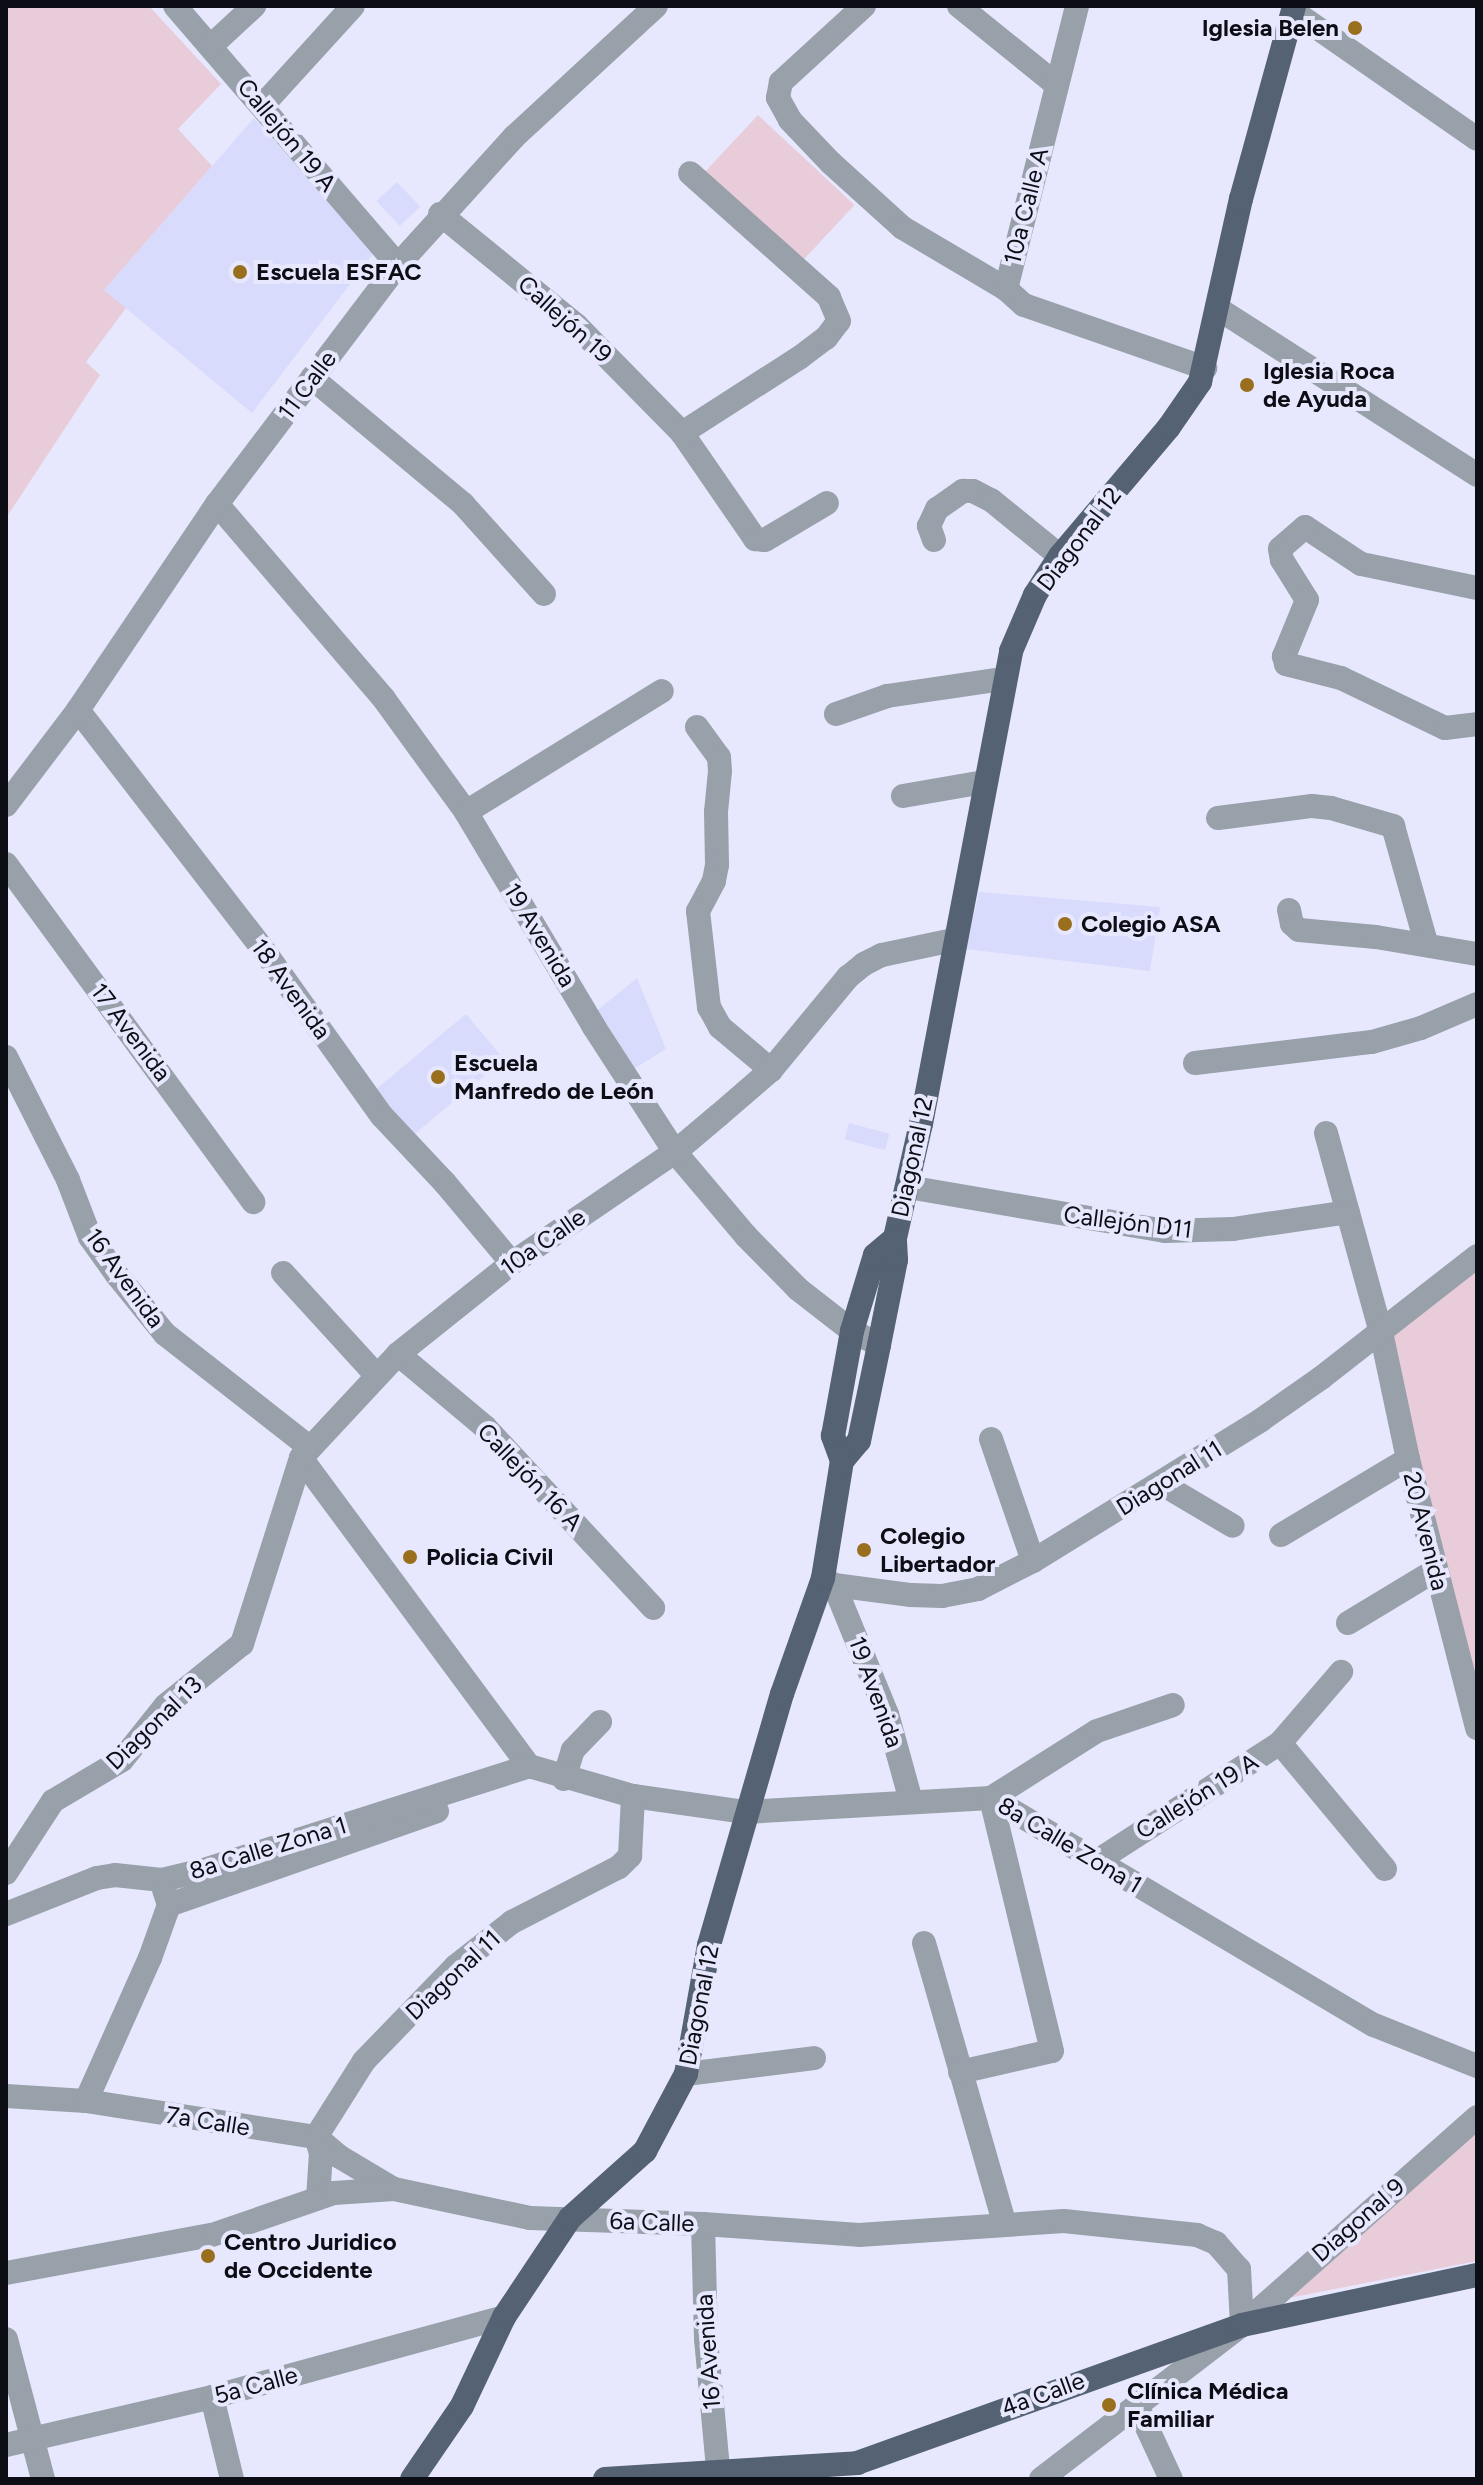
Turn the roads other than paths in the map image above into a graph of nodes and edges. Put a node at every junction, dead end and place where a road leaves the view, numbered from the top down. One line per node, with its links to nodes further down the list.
1 (175, 6): 9 (street, Callejón 19 A)
2 (254, 6): 9 (street)
3 (353, 6): 11 (street)
4 (656, 6): 14 (street, 11 Calle)
5 (864, 6): 16 (street)
6 (959, 6): 10 (street)
7 (1077, 6): 10 (street, 10a Calle A)
8 (1294, 8): 12 (street); 17 (main road, Diagonal 12)
9 (211, 46): 11 (street, Callejón 19 A)
10 (1057, 85): 16 (street, 10a Calle A)
11 (262, 106): 15 (street, Callejón 19 A)
12 (1477, 139)
13 (690, 173): 20 (street)
14 (440, 214): 15 (street, 11 Calle); 20 (street, Callejón 19)
15 (398, 265): 19 (street, 11 Calle)
16 (1006, 289): 18 (street, 10a Calle A)
17 (1217, 308): 18 (main road, Diagonal 12); 21 (street)
18 (1205, 368): 25 (main road, Diagonal 12)
19 (312, 378): 23 (street, 11 Calle); 27 (street)
20 (682, 433): 22 (street, Callejón 19)
21 (1477, 475)
22 (827, 503)
23 (217, 504): 30 (street, 11 Calle); 37 (street, 19 Avenida)
24 (934, 540): 25 (street)
25 (1060, 556): 28 (main road, Diagonal 12)
26 (1477, 588): 32 (street)
27 (544, 594)
28 (1002, 679): 31 (street); 34 (main road, Diagonal 12)
29 (662, 691): 37 (street)
30 (78, 710): 36 (street, 11 Calle); 55 (street, 18 Avenida)
31 (836, 714)
32 (1477, 724)
33 (697, 727): 47 (street)
34 (984, 782): 35 (street); 41 (main road, Diagonal 12)
35 (903, 796)
36 (6, 805)
37 (466, 812): 49 (street, 19 Avenida)
38 (1218, 818): 42 (street)
39 (6, 864): 51 (street, 17 Avenida)
40 (1289, 910): 42 (street)
41 (954, 940): 47 (street, 10a Calle); 50 (main road, Diagonal 12)
42 (1426, 943): 43 (street)
43 (1477, 954)
44 (1477, 1004): 46 (street)
45 (6, 1057): 63 (street, 16 Avenida)
46 (1195, 1063)
47 (771, 1070): 49 (street, 10a Calle)
48 (1326, 1133): 52 (street, 20 Avenida)
49 (675, 1152): 55 (street, 10a Calle); 57 (street, 19 Avenida)
50 (908, 1187): 52 (street, Callejón D11); 53 (main road, Diagonal 12)
51 (253, 1202)
52 (1348, 1212): 58 (street, 20 Avenida)
53 (895, 1238): 57 (main road, Diagonal 12); 59 (main road, Diagonal 12)
54 (1477, 1256): 58 (street, Diagonal 11)
55 (512, 1263): 60 (street, 10a Calle)
56 (283, 1273): 61 (street)
57 (852, 1331): 59 (street, 19 Avenida); 65 (main road, Diagonal 12)
58 (1381, 1332): 64 (street, 20 Avenida); 66 (street, Diagonal 11)
59 (879, 1345): 65 (main road, Diagonal 12)
60 (398, 1354): 61 (street, 10a Calle); 72 (street, Callejón 16 A)
61 (376, 1375): 63 (street, 10a Calle)
62 (991, 1439): 69 (street)
63 (305, 1452): 74 (street, 10a Calle); 80 (street, 16 Avenida)
64 (1408, 1459): 68 (street); 70 (street, 20 Avenida)
65 (842, 1461): 71 (main road, Diagonal 12)
66 (1162, 1484): 67 (street); 69 (street, Diagonal 11)
67 (1233, 1526)
68 (1281, 1535)
69 (1033, 1561): 71 (street, Diagonal 11)
70 (1436, 1570): 73 (street); 78 (street, 20 Avenida)
71 (829, 1581): 84 (street, 19 Avenida); 85 (main road, Diagonal 12)
72 (653, 1608)
73 (1348, 1623)
74 (242, 1644): 88 (street, Diagonal 13)
75 (1341, 1672): 79 (street)
76 (1173, 1705): 83 (street)
77 (600, 1722): 81 (street)
78 (1477, 1728)
79 (1280, 1743): 86 (street, Callejón 19 A); 87 (street, Callejón 19 A)
80 (529, 1766): 81 (street, 8a Calle Zona 1); 89 (street, 8a Calle Zona 1); 90 (street, 8a Calle Zona 1)
81 (564, 1779): 82 (street, 8a Calle Zona 1)
82 (633, 1796): 85 (street, 8a Calle Zona 1); 102 (street, Diagonal 11)
83 (991, 1798): 84 (street, 8a Calle Zona 1); 86 (street, 8a Calle Zona 1); 97 (street)
84 (911, 1801): 85 (street, 8a Calle Zona 1)
85 (746, 1812): 98 (main road, Diagonal 12)
86 (1097, 1861): 94 (street, 8a Calle Zona 1)
87 (1385, 1869)
88 (6, 1873)
89 (162, 1880): 90 (street); 91 (street, 8a Calle Zona 1)
90 (169, 1905): 100 (street)
91 (6, 1914)
92 (924, 1943): 97 (street)
93 (1477, 2049): 94 (street)
94 (1453, 2057): 96 (street, 8a Calle Zona 1)
95 (814, 2058): 98 (street)
96 (1477, 2066)
97 (960, 2072): 107 (street)
98 (686, 2074): 105 (main road, Diagonal 12)
99 (6, 2096): 100 (street, 7a Calle)
100 (86, 2101): 102 (street, 7a Calle)
101 (1477, 2117): 111 (street, Diagonal 9)
102 (316, 2137): 103 (street, 7a Calle); 104 (street)
103 (394, 2189): 104 (street, 6a Calle); 105 (street, 6a Calle)
104 (318, 2198): 108 (street, 6a Calle)
105 (570, 2218): 106 (street, 6a Calle); 110 (main road, Diagonal 12)
106 (703, 2224): 107 (street, 6a Calle); 117 (street, 16 Avenida)
107 (1005, 2225): 111 (street, 6a Calle)
108 (6, 2273)
109 (1477, 2275): 111 (main road, 4a Calle)
110 (504, 2317): 113 (street, 5a Calle); 120 (main road, Diagonal 12)
111 (1242, 2325): 114 (street, Diagonal 9); 117 (main road, 4a Calle)
112 (6, 2339): 115 (street)
113 (212, 2397): 115 (street, 5a Calle); 119 (street)
114 (1138, 2408): 122 (street, Diagonal 9); 123 (street)
115 (33, 2439): 116 (street, 5a Calle); 118 (street)
116 (6, 2445)
117 (718, 2474): 121 (main road, 4a Calle)
118 (43, 2479)
119 (232, 2479)
120 (412, 2479)
121 (605, 2479)
122 (1041, 2479)
123 (1171, 2479)

